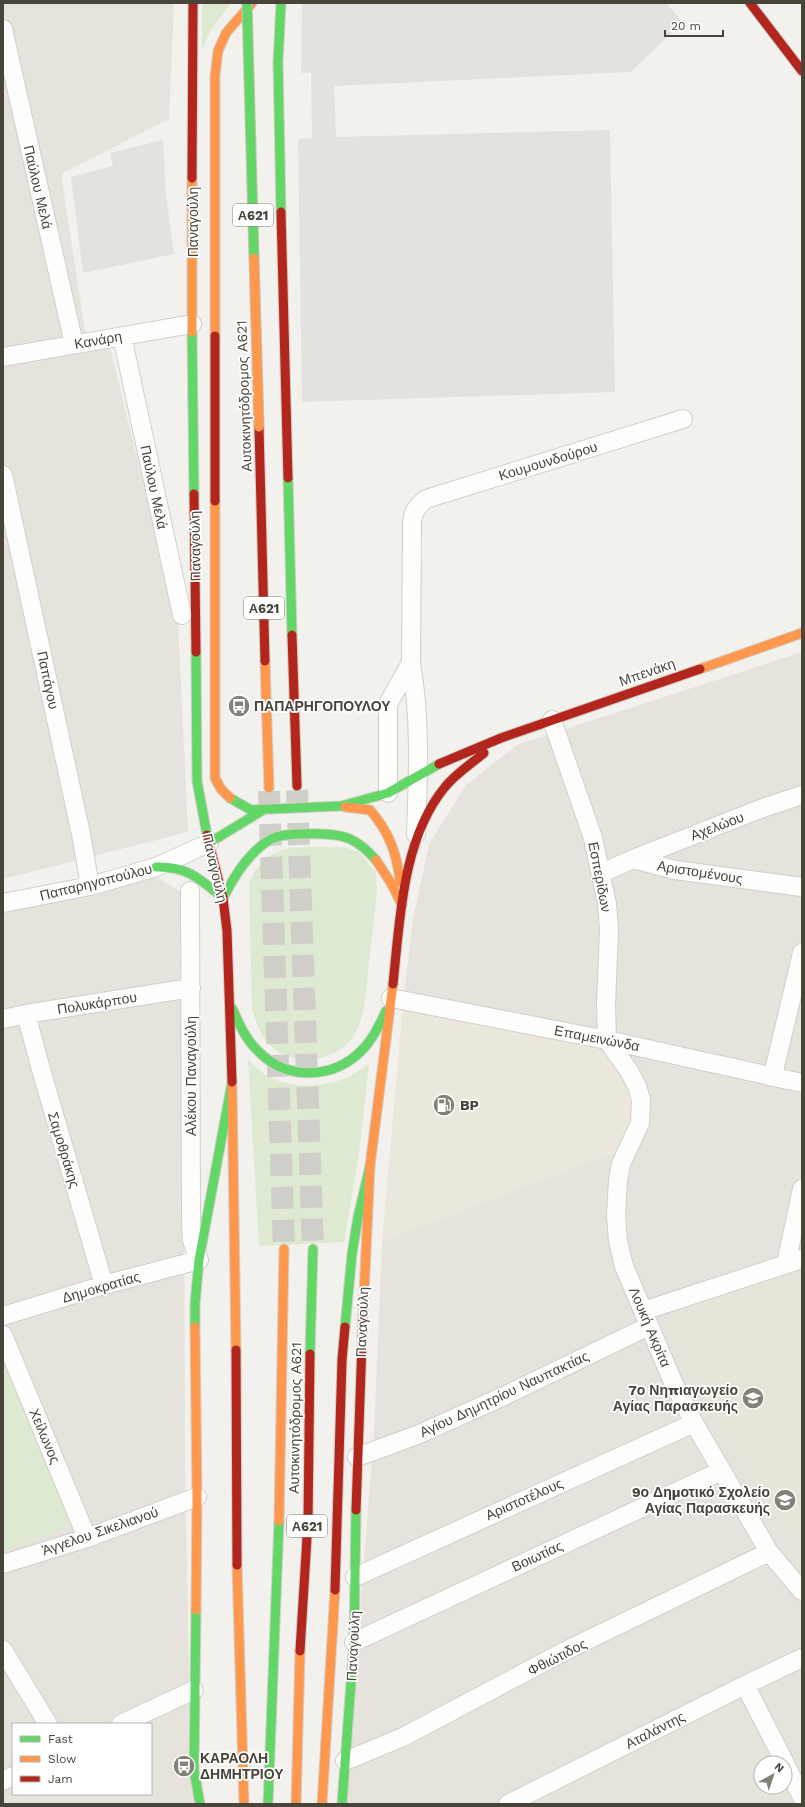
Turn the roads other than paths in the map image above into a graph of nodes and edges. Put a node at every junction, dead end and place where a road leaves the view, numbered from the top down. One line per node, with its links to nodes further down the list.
1 (194, 3): 8 (main road, Παναγούλη)
2 (247, 3): 22 (main road, Αυτοκινητόδρομος Α621 / Α621, bridge)
3 (252, 3): 26 (main road, Παναγούλη)
4 (281, 3): 21 (main road, Α621)
5 (750, 3): 7 (main road)
6 (3, 29): 10 (street, Παύλου Μελά)
7 (802, 71)
8 (192, 324): 9 (street, Κανάρη); 31 (main road, Παναγούλη)
9 (122, 336): 10 (street, Κανάρη); 15 (street, Παύλου Μελά)
10 (74, 344): 11 (street, Κανάρη)
11 (3, 357)
12 (683, 419): 14 (street, Κουμουνδούρου)
13 (3, 475): 36 (street, Παπάγου)
14 (416, 507): 17 (street, Παναγούλη)
15 (182, 615)
16 (802, 634): 18 (main road, Μπενάκη)
17 (411, 663): 20 (street, Παναγούλη); 23 (street, Παναγούλη)
18 (552, 720): 19 (main road, Μπενάκη); 35 (street, Εσπερίδων)
19 (501, 738): 20 (main road, Παναγούλη); 32 (main road, Παναγούλη)
20 (418, 775): 23 (main road, Παναγούλη); 32 (street, Παναγούλη)
21 (297, 786)
22 (268, 788)
23 (388, 793): 25 (main road, Παναγούλη); 27 (main road)
24 (802, 795): 33 (street, Αχελώου)
25 (341, 806): 26 (main road, Παναγούλη); 27 (main road)
26 (263, 810): 31 (main road)
27 (370, 810): 28 (main road); 41 (main road)
28 (359, 818)
29 (348, 826): 30 (main road)
30 (338, 835): 39 (main road); 41 (main road)
31 (208, 843): 34 (street, Παπαρηγοπούλου); 39 (main road, Παναγούλη)
32 (416, 843): 41 (main road, Παναγούλη)
33 (633, 859): 35 (street); 37 (street, Αριστομένους)
34 (156, 867): 36 (street, Παπαρηγοπούλου); 39 (main road)
35 (602, 873): 49 (street, Εσπερίδων)
36 (90, 886): 40 (street, Παπαρηγοπούλου)
37 (802, 887)
38 (190, 891): 44 (street, Αλέκου Παναγούλη)
39 (223, 898): 45 (main road, Παναγούλη)
40 (3, 903)
41 (402, 905): 46 (main road, Παναγούλη)
42 (802, 952): 43 (street)
43 (800, 971): 50 (street)
44 (191, 988): 47 (street, Πολυκάρπου); 57 (street, Αλέκου Παναγούλη)
45 (228, 998): 46 (main road); 52 (main road, Παναγούλη)
46 (391, 998): 49 (street, Επαμεινώνδα); 53 (main road, Παναγούλη)
47 (26, 1014): 48 (street, Πολυκάρπου); 59 (street, Σαμοθράκης)
48 (3, 1020)
49 (607, 1040): 50 (street, Επαμεινώνδα); 61 (street, Λουκή Ακρίτα)
50 (773, 1075): 51 (street, Επαμεινώνδα)
51 (802, 1083)
52 (232, 1086): 57 (main road); 87 (main road)
53 (370, 1166): 64 (main road, Παναγούλη); 90 (main road)
54 (802, 1189): 58 (street)
55 (284, 1249): 88 (main road, Αυτοκινητόδρομος Α621 / Α621)
56 (314, 1249): 89 (main road, Αυτοκινητόδρομος Α621 / Α621)
57 (199, 1260): 59 (street, Δημοκρατίας); 66 (main road)
58 (794, 1261): 61 (street, Αγίου Δημητρίου Ναυπακτίας)
59 (104, 1286): 60 (street, Δημοκρατίας)
60 (3, 1316)
61 (646, 1318): 63 (street, Λουκή Ακρίτα); 64 (street, Αγίου Δημητρίου Ναυπακτίας)
62 (3, 1335): 67 (street, Χείλωνος)
63 (694, 1422): 65 (street, Λουκή Ακρίτα); 70 (street, Αριστοτέλους)
64 (357, 1457): 70 (main road, Παναγούλη)
65 (721, 1471): 68 (street, Λουκή Ακρίτα); 72 (street, Βοιωτίας)
66 (197, 1497): 67 (street, Άγγελου Σικελιανού); 76 (main road)
67 (87, 1538): 69 (street, Άγγελου Σικελιανού)
68 (769, 1552): 71 (street, Λουκή Ακρίτα); 80 (street, Φθιώτιδος)
69 (3, 1564)
70 (355, 1577): 72 (main road, Παναγούλη)
71 (802, 1591)
72 (354, 1642): 80 (main road, Παναγούλη)
73 (3, 1650): 77 (street)
74 (802, 1658): 75 (street, Αταλάντης)
75 (745, 1684): 79 (street); 85 (street, Αταλάντης)
76 (194, 1690): 78 (street); 86 (main road)
77 (47, 1723)
78 (122, 1723)
79 (781, 1755)
80 (345, 1761): 91 (main road, Παναγούλη)
81 (12, 1776): 83 (street)
82 (793, 1779): 84 (street)
83 (3, 1781)
84 (802, 1797)
85 (529, 1799): 92 (street, Αταλάντης)
86 (200, 1804)
87 (244, 1804)
88 (268, 1804)
89 (296, 1804)
90 (322, 1804)
91 (342, 1804)
92 (508, 1804)

